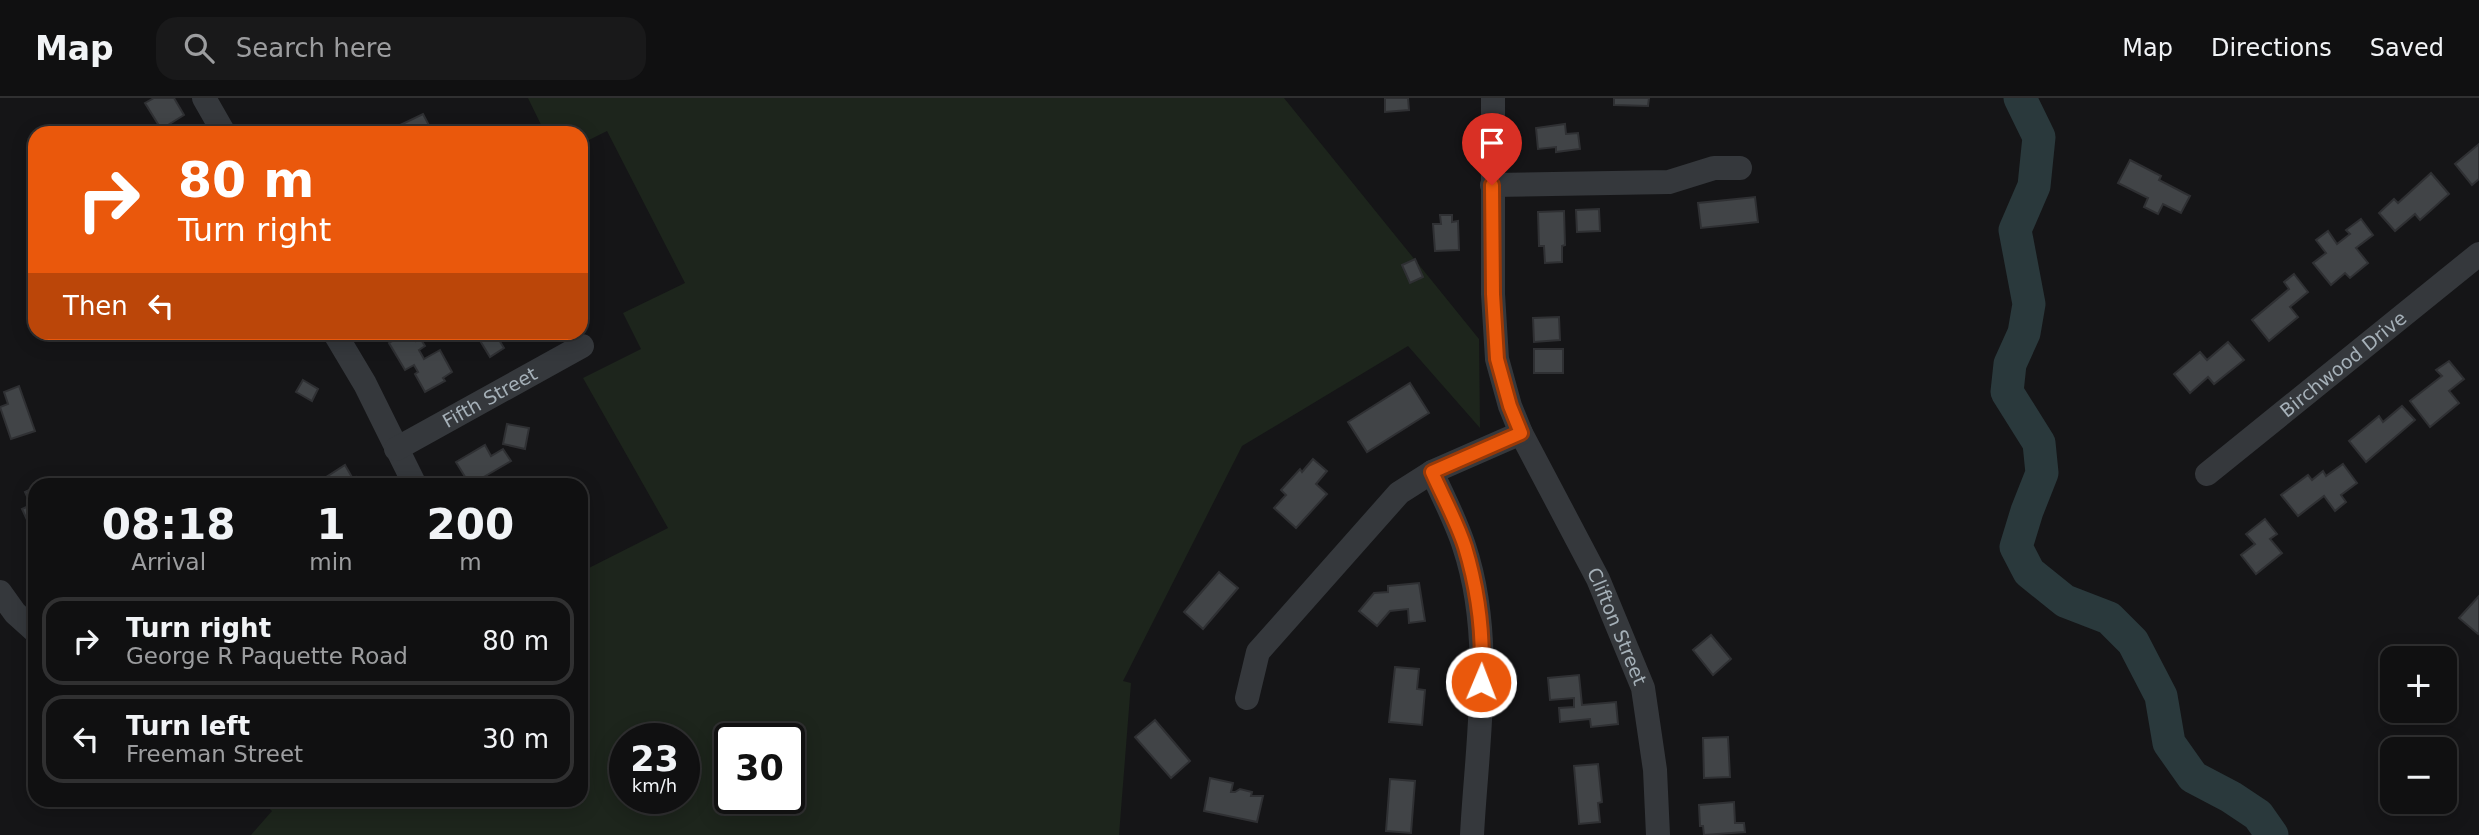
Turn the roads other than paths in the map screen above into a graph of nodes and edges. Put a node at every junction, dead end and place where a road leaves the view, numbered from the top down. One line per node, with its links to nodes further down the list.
1 (204, 98): 3 (street)
2 (1493, 98): 5 (street, Clifton Street)
3 (220, 126)
4 (1740, 168): 5 (street)
5 (1492, 185): 9 (street, Clifton Street)
6 (2479, 254): 12 (street, Birchwood Drive)
7 (339, 340): 10 (street)
8 (582, 346): 10 (street, Fifth Street)
9 (1521, 433): 11 (street); 18 (street, Clifton Street)
10 (396, 449): 13 (street)
11 (1432, 472): 16 (street); 17 (street)
12 (2207, 474)
13 (411, 478)
14 (0, 592): 15 (street)
15 (28, 625)
16 (1247, 698)
17 (1472, 835)
18 (1658, 835)

